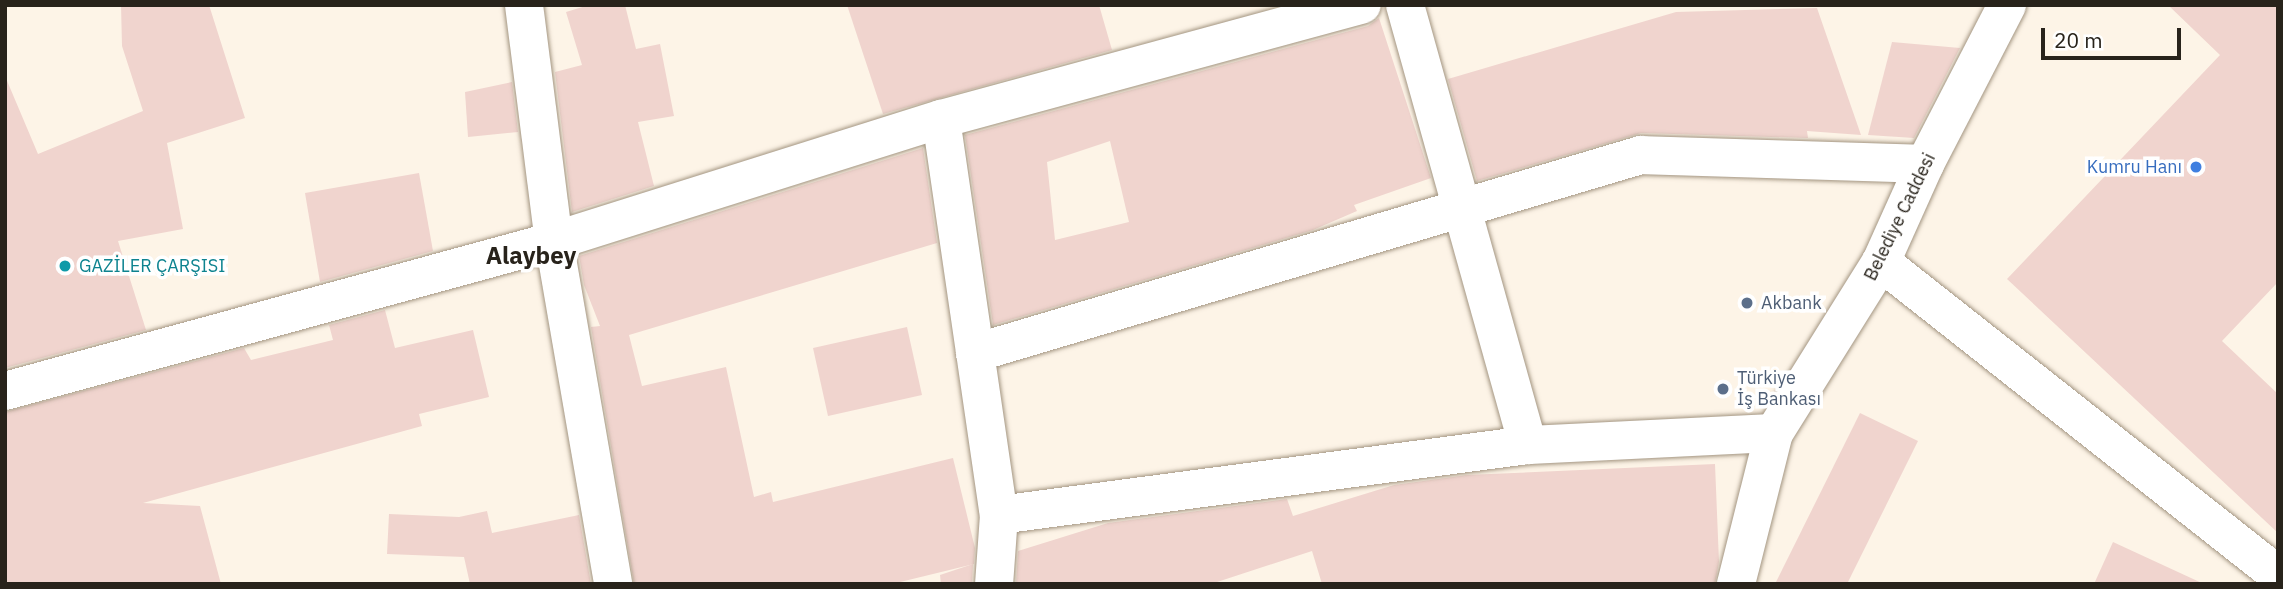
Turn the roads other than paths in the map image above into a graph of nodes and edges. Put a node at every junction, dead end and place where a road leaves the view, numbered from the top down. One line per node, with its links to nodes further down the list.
1 (524, 5): 8 (street)
2 (1362, 5): 5 (street)
3 (1405, 5): 7 (street)
4 (2007, 5): 6 (street, Belediye Caddesi)
5 (941, 119): 8 (street); 10 (street)
6 (1925, 164): 7 (street); 9 (street, Belediye Caddesi)
7 (1463, 210): 10 (street); 13 (street)
8 (554, 241): 11 (street); 16 (street)
9 (1881, 262): 12 (street, Belediye Caddesi); 15 (street)
10 (975, 353): 14 (street)
11 (5, 391)
12 (1774, 433): 13 (street); 18 (street, Belediye Caddesi)
13 (1528, 445): 14 (street)
14 (999, 515): 17 (street)
15 (2278, 575)
16 (612, 584)
17 (994, 584)
18 (1736, 584)

